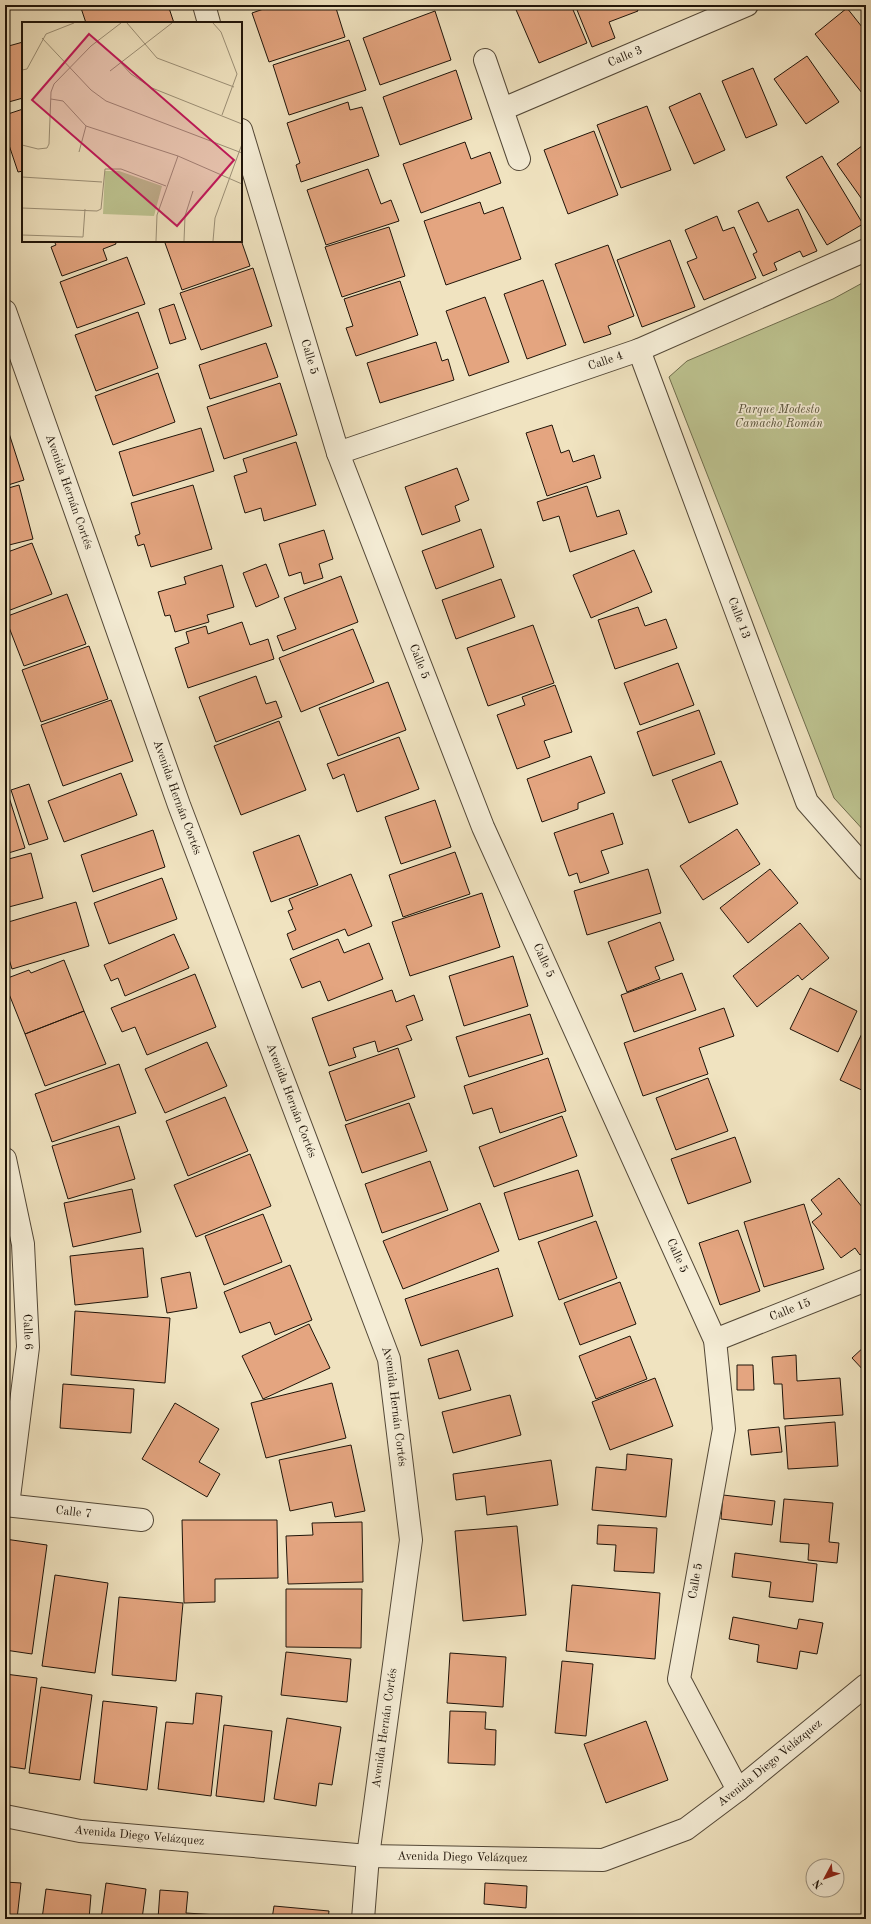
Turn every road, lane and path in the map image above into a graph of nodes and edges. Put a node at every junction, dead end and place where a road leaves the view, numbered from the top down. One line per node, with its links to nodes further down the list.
1 (204, 5): 3 (street)
2 (747, 5): 5 (street, Calle 3)
3 (209, 22)
4 (484, 60): 5 (street)
5 (503, 109): 7 (street)
6 (242, 133): 11 (street, Calle 5)
7 (518, 159)
8 (866, 250): 10 (street, Calle 4)
9 (5, 311): 21 (street, Avenida Hernán Cortés)
10 (639, 350): 11 (street, Calle 4); 12 (street, Calle 13)
11 (338, 453): 15 (street, Calle 5)
12 (866, 869)
13 (5, 1159): 16 (street, Calle 6)
14 (866, 1280): 15 (street, Calle 15)
15 (715, 1340): 19 (street, Calle 5)
16 (7, 1505): 17 (street, Calle 7)
17 (142, 1520)
18 (866, 1685): 19 (street, Avenida Diego Velázquez)
19 (738, 1790): 21 (street, Avenida Diego Velázquez)
20 (5, 1816): 21 (street, Avenida Diego Velázquez)
21 (368, 1856): 22 (street, Avenida Hernán Cortés)
22 (363, 1919)

